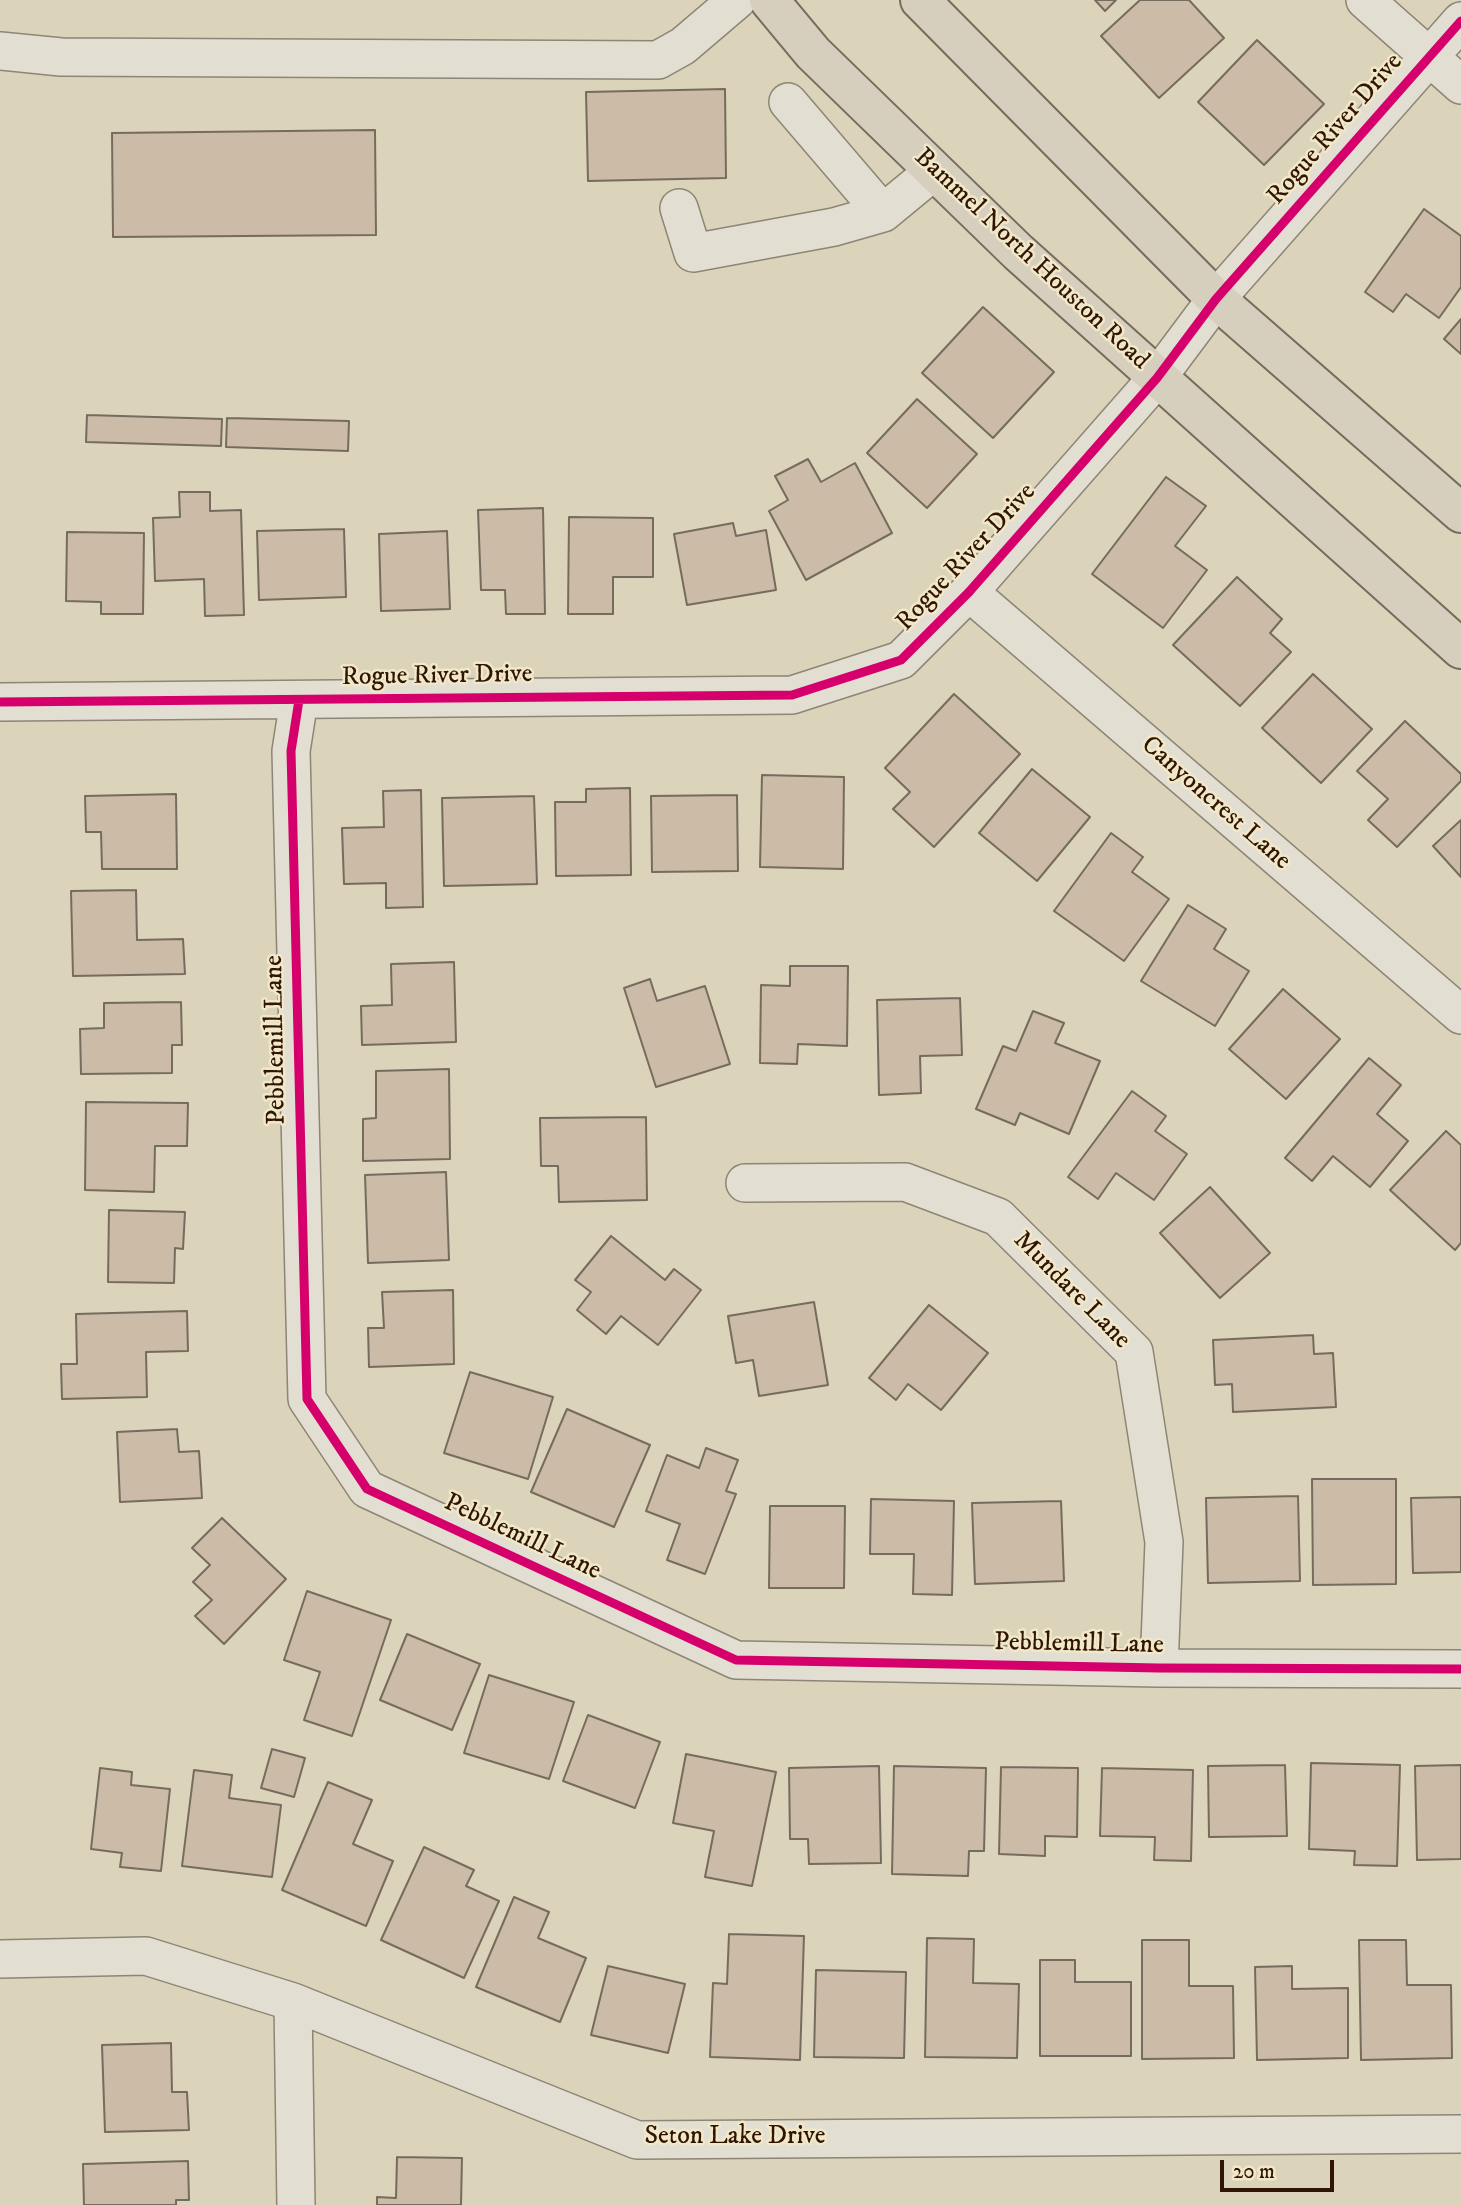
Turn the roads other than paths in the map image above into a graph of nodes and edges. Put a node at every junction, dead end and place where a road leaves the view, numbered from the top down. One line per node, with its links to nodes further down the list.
1 (737, 0): 6 (street)
2 (769, 0): 10 (main road, Bammel North Houston Road)
3 (920, 0): 13 (main road)
4 (1365, 0): 7 (street)
5 (1461, 21): 7 (street, Rogue River Drive)
6 (0, 51)
7 (1428, 57): 8 (street); 13 (street, Rogue River Drive)
8 (1461, 85)
9 (788, 102): 12 (street)
10 (934, 171): 12 (street); 14 (main road, Bammel North Houston Road)
11 (679, 208): 12 (street)
12 (883, 213)
13 (1216, 299): 14 (street, Rogue River Drive); 15 (main road)
14 (1157, 378): 16 (street, Rogue River Drive); 17 (main road, Bammel North Houston Road)
15 (1461, 513)
16 (969, 592): 18 (street, Rogue River Drive); 20 (street, Canyoncrest Lane)
17 (1461, 649)
18 (299, 700): 19 (street, Rogue River Drive); 22 (street, Pebblemill Lane)
19 (0, 702)
20 (1461, 1016)
21 (746, 1183): 22 (street, Mundare Lane)
22 (1159, 1668): 23 (street, Pebblemill Lane)
23 (1461, 1669)
24 (0, 1959): 25 (street, Seton Lake Drive)
25 (293, 2003): 26 (street, Seton Lake Drive); 27 (street)
26 (1461, 2134)
27 (296, 2205)

